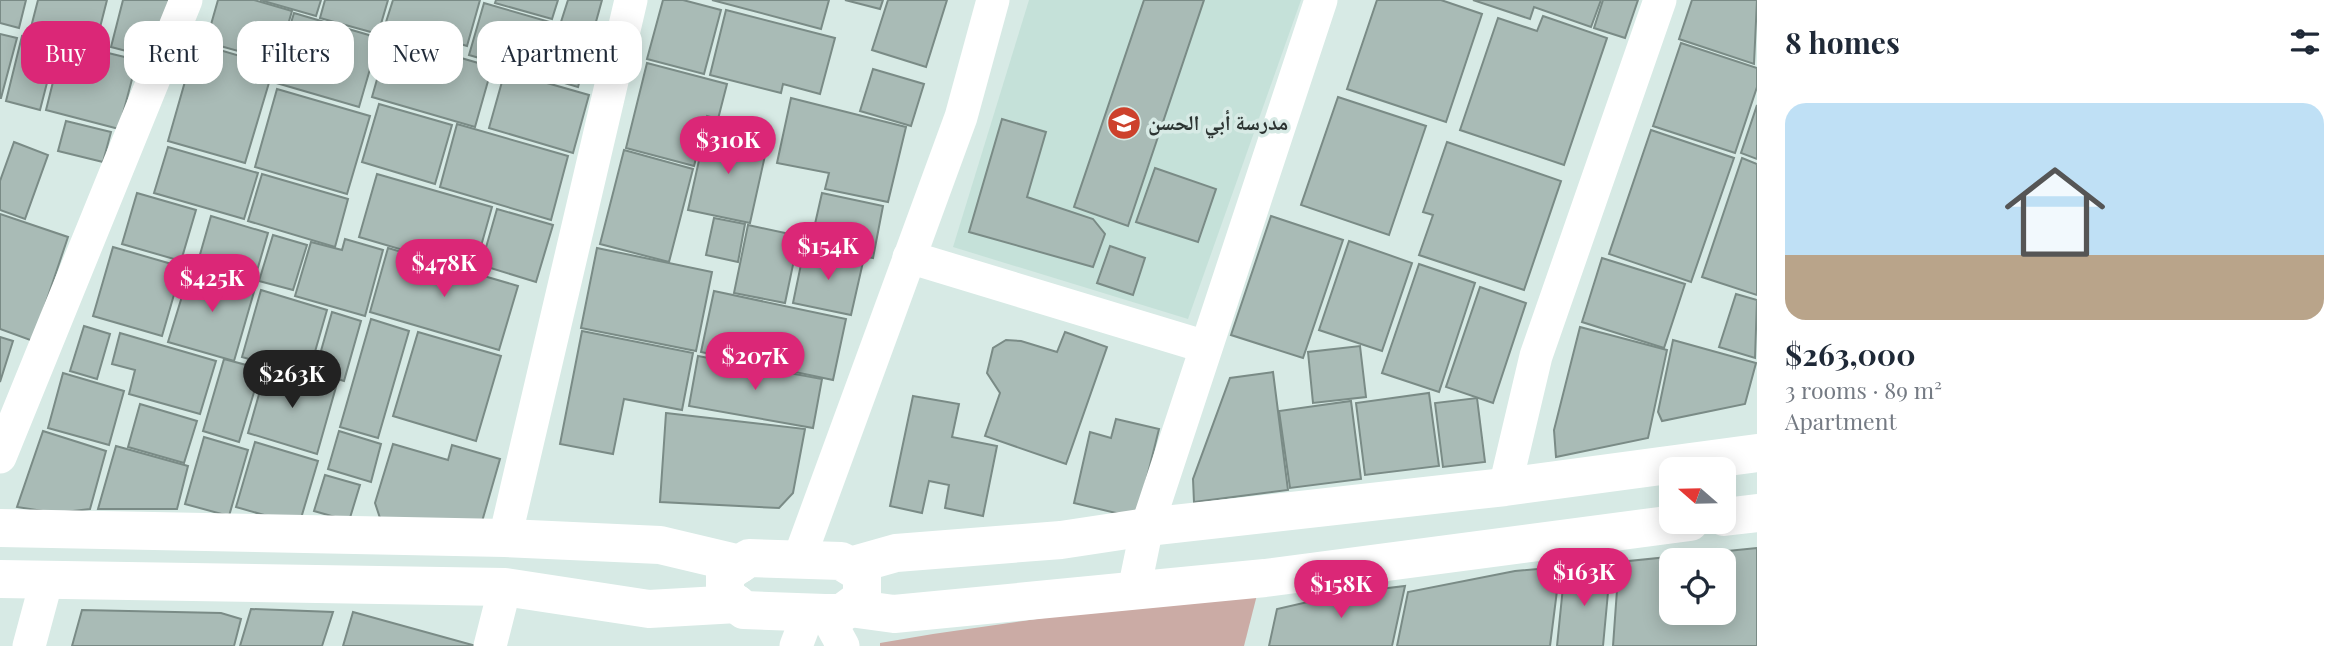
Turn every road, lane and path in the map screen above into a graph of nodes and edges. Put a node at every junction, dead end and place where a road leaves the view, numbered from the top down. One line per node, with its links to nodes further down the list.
1 (186, 0): 9 (street)
2 (631, 0): 16 (street)
3 (993, 0): 6 (street)
4 (1321, 0): 7 (street)
5 (1660, 0): 10 (street)
6 (909, 257): 7 (street); 17 (street)
7 (1206, 347): 14 (street)
8 (1757, 453): 10 (street)
9 (0, 457)
10 (1505, 487): 14 (street)
11 (1757, 513): 12 (street)
12 (1736, 516)
13 (1659, 526): 23 (street)
14 (1147, 527): 19 (street); 23 (street)
15 (0, 528): 16 (street)
16 (505, 538): 18 (street)
17 (799, 559): 18 (street); 19 (street)
18 (740, 564): 24 (street)
19 (850, 566): 25 (street)
20 (0, 579): 21 (street)
21 (47, 579): 22 (street); 26 (street)
22 (505, 587): 24 (street); 27 (street)
23 (1134, 590): 25 (street)
24 (737, 604): 25 (street)
25 (825, 625)
26 (29, 646)
27 (490, 646)

